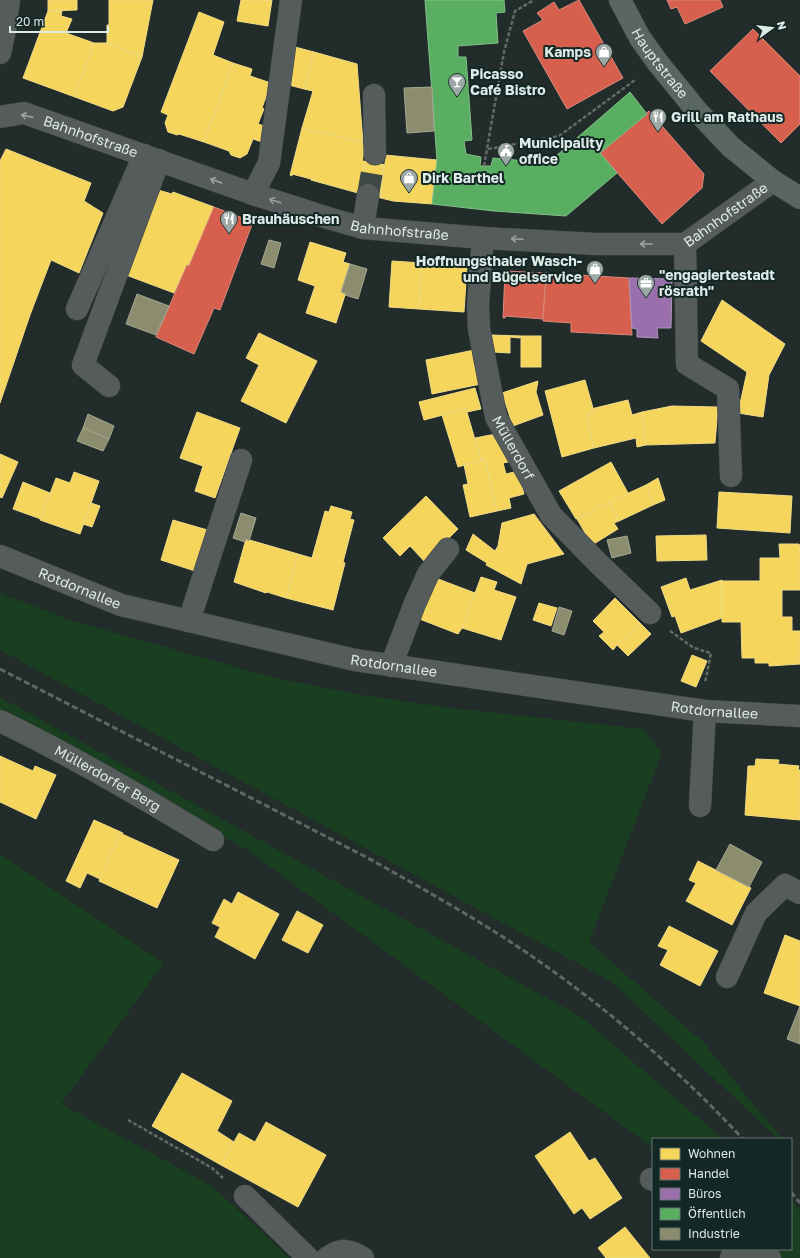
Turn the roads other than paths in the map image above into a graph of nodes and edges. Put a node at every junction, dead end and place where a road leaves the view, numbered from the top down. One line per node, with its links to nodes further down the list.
1 (9, 0): 4 (street)
2 (291, 0): 10 (street)
3 (620, 0): 9 (main road, Hauptstraße)
4 (0, 53)
5 (374, 95): 7 (street)
6 (0, 117): 8 (street, Bahnhofstraße, one-way to 6)
7 (375, 154)
8 (151, 158): 10 (street, Bahnhofstraße, one-way to 8); 16 (street); 17 (street)
9 (773, 181): 12 (main road, Hauptstraße); 15 (street, Bahnhofstraße)
10 (253, 194): 13 (street, Bahnhofstraße, one-way to 10)
11 (368, 195): 13 (street)
12 (800, 198)
13 (362, 228): 14 (street, Bahnhofstraße)
14 (483, 238): 15 (street, Bahnhofstraße, one-way to 14); 22 (street, Müllerdorf)
15 (685, 244): 19 (street)
16 (77, 309)
17 (109, 386)
18 (241, 460): 23 (street)
19 (731, 476)
20 (448, 549): 24 (street)
21 (0, 556): 23 (street, Rotdornallee)
22 (650, 613)
23 (189, 621): 24 (street, Rotdornallee)
24 (391, 666): 25 (street, Rotdornallee)
25 (705, 711): 26 (street, Rotdornallee); 28 (street)
26 (800, 716)
27 (0, 721): 29 (street, Müllerdorfer Berg)
28 (700, 806)
29 (213, 840)
30 (800, 893): 31 (street)
31 (727, 977)
32 (245, 1196): 35 (street)
33 (746, 1250): 38 (street)
34 (762, 1250): 39 (street)
35 (308, 1258)
36 (327, 1258): 37 (street)
37 (363, 1258)
38 (731, 1258)
39 (770, 1258)

